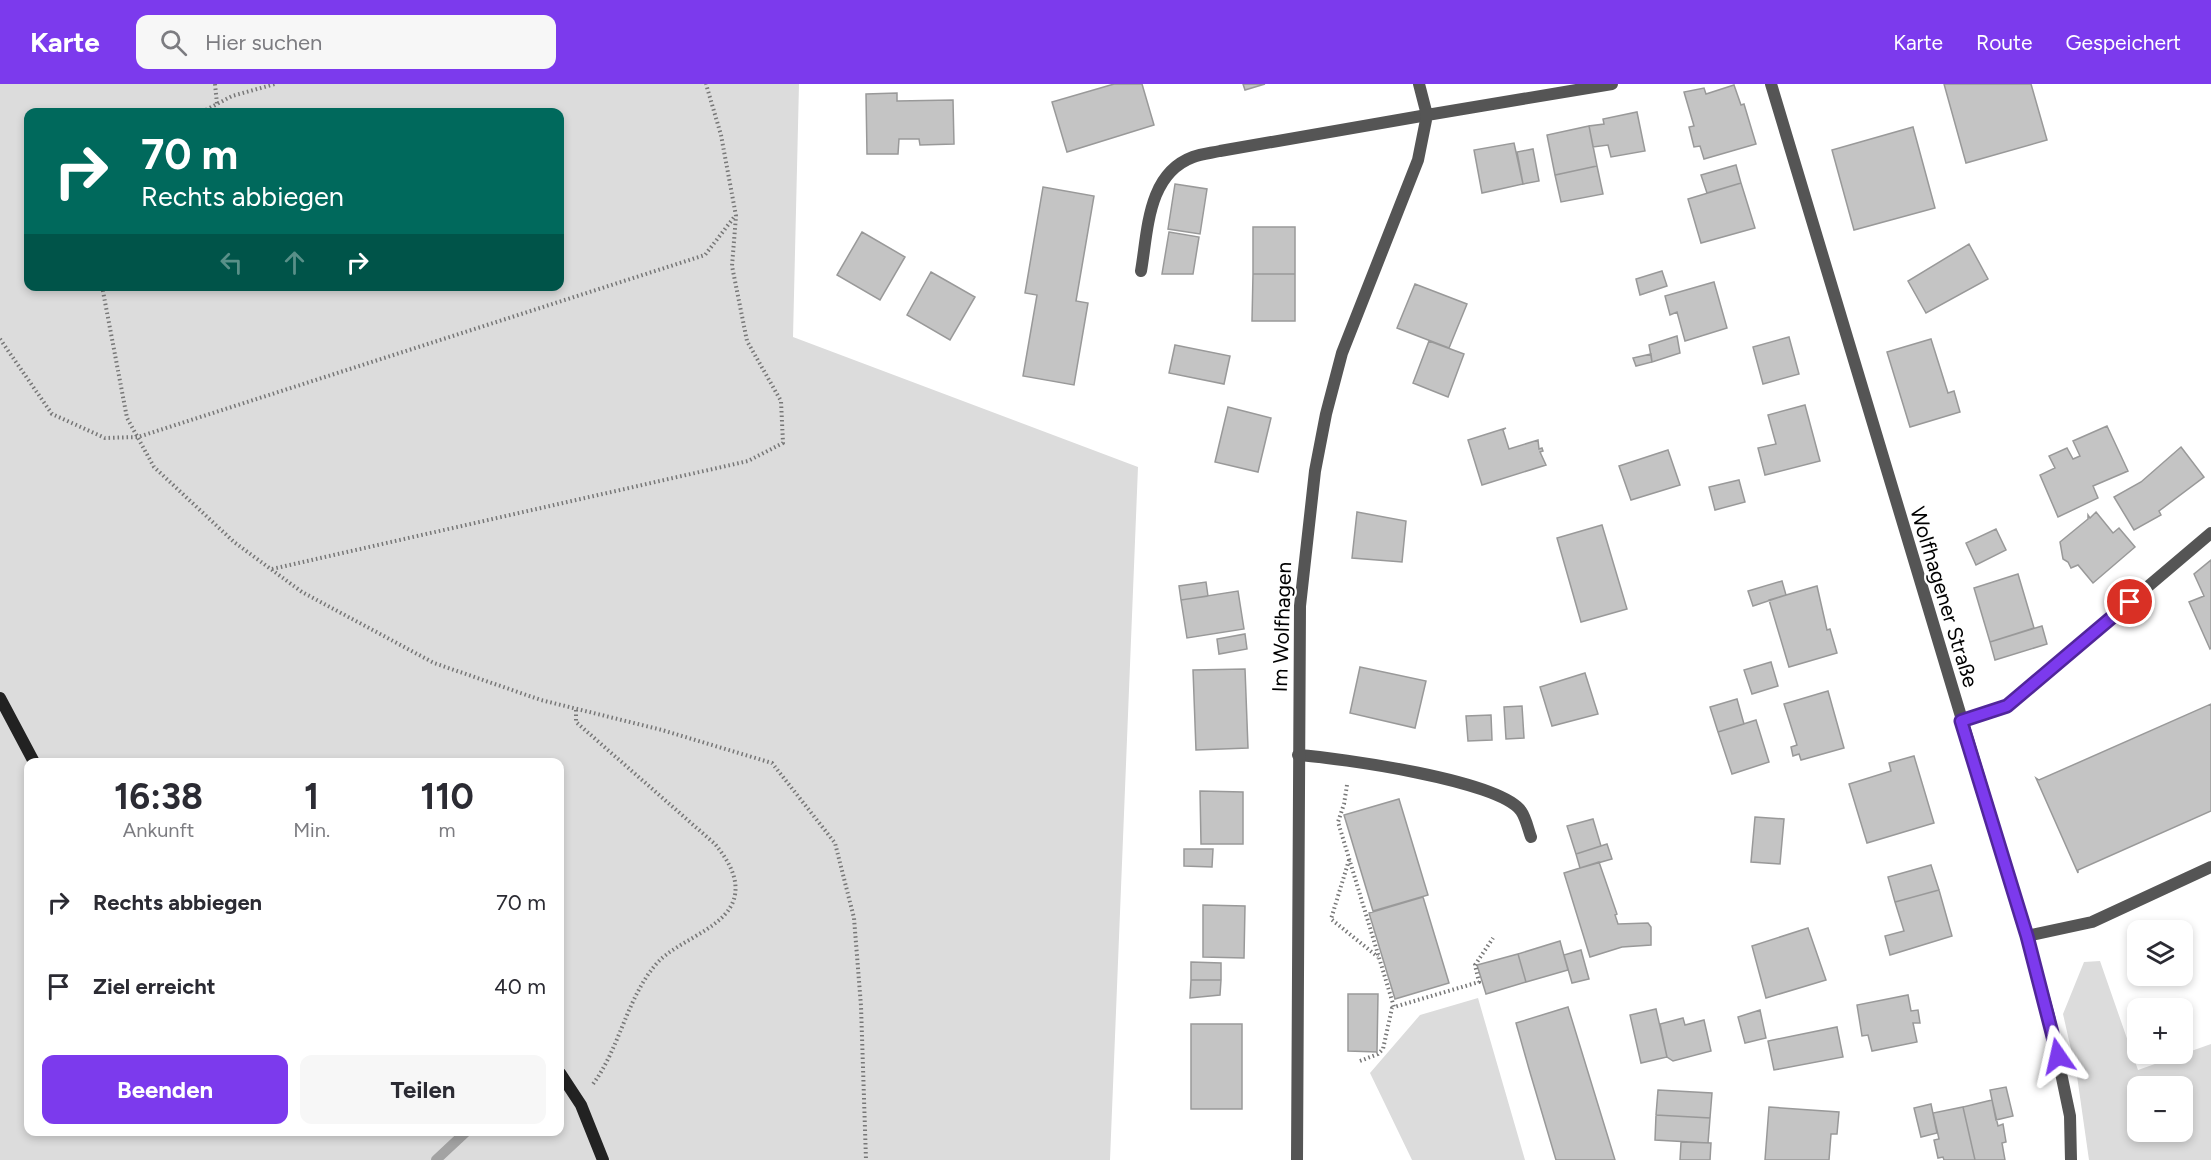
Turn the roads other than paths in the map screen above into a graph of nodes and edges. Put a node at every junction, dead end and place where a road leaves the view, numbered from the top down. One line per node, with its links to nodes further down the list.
1 (1419, 84): 4 (street)
2 (1612, 84): 4 (street)
3 (1771, 84): 8 (street, Wolfhagener Straße)
4 (1427, 115): 5 (street); 9 (street, Im Wolfhagen)
5 (1141, 271)
6 (2211, 533): 8 (street)
7 (0, 698): 10 (main road)
8 (1961, 721): 13 (street, Wolfhagener Straße)
9 (1298, 755): 11 (street); 16 (street, Im Wolfhagen)
10 (32, 758)
11 (1531, 837)
12 (2211, 867): 13 (street)
13 (2027, 936): 17 (street, Wolfhagener Straße)
14 (564, 1079): 15 (main road)
15 (603, 1160)
16 (1297, 1160)
17 (2071, 1160)

